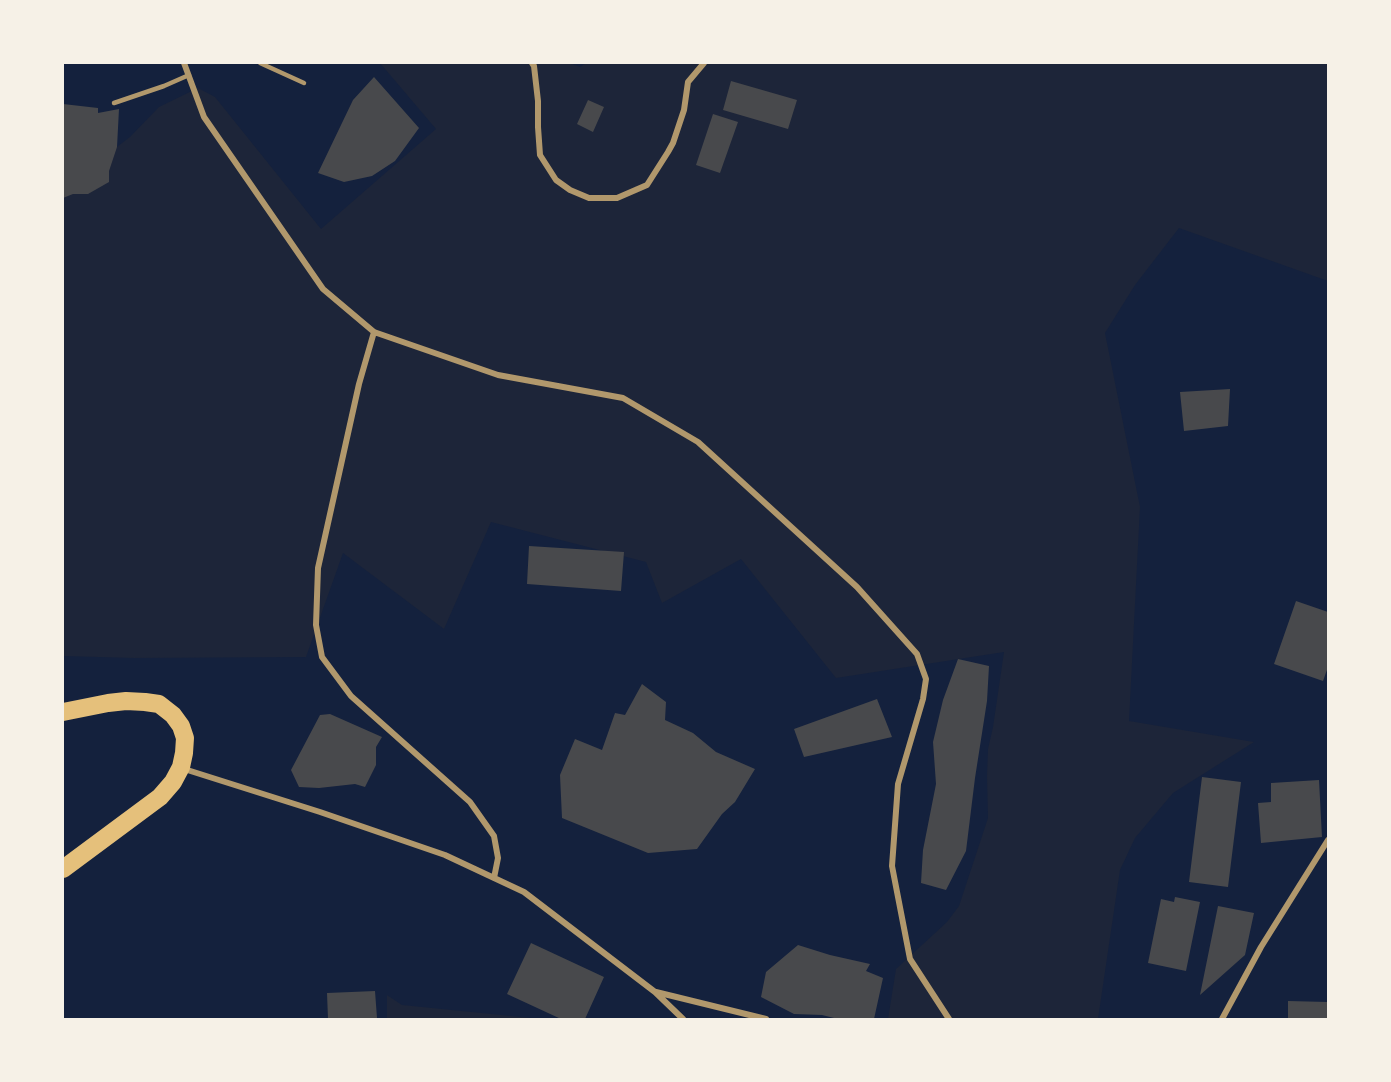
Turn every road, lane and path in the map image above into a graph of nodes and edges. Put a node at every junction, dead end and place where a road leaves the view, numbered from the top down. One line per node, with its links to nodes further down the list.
1 (184, 63): 5 (street)
2 (260, 63): 6 (lane)
3 (532, 63): 4 (street)
4 (704, 63)
5 (189, 75): 7 (lane); 8 (street)
6 (304, 83)
7 (114, 103)
8 (374, 332): 13 (street); 17 (street)
9 (63, 712): 10 (highway)
10 (181, 767): 12 (highway); 13 (street)
11 (1328, 840): 18 (street)
12 (63, 869)
13 (494, 878): 14 (street)
14 (655, 992): 15 (street); 16 (street)
15 (683, 1019)
16 (766, 1019)
17 (949, 1019)
18 (1222, 1019)

